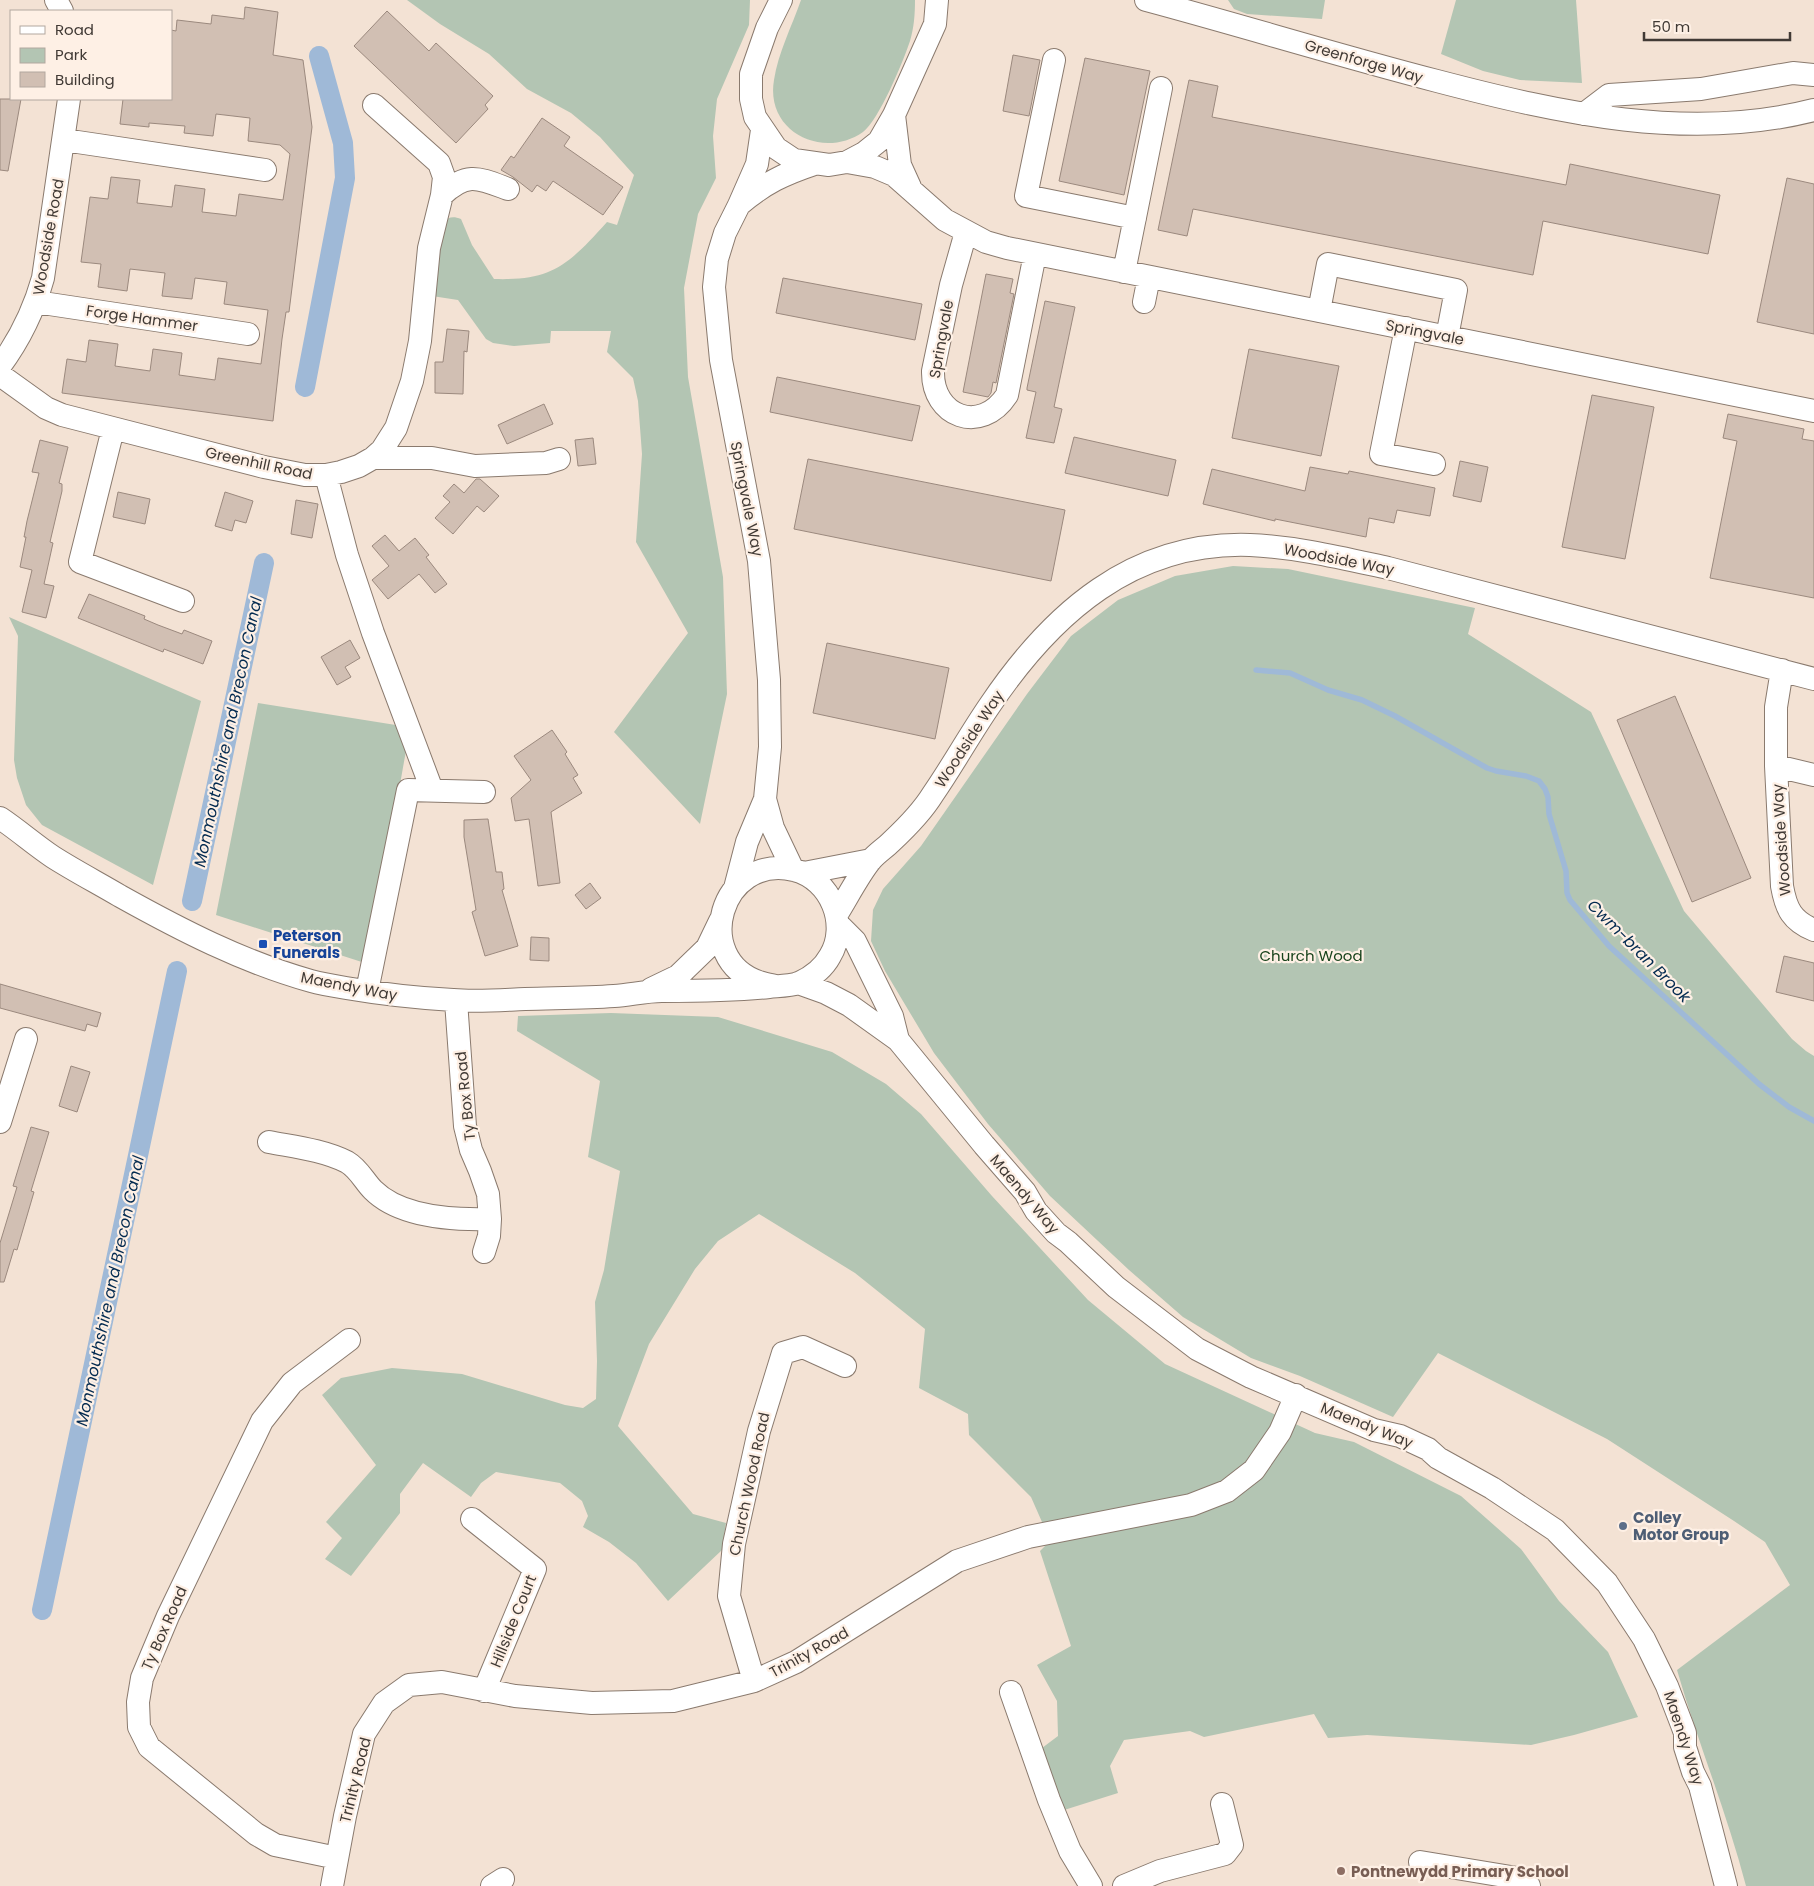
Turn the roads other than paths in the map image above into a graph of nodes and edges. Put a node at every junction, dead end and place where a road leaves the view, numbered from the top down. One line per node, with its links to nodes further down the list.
1 (781, 0): 13 (street)
2 (1146, 0): 4 (street, Greenforge Way)
3 (941, 3): 12 (street)
4 (1208, 8): 11 (street, Greenforge Way)
5 (1054, 60): 22 (street)
6 (1814, 75): 11 (street)
7 (1161, 88): 22 (street)
8 (69, 100): 14 (street, Woodside Road)
9 (374, 105): 20 (street, Greenhill Road)
10 (1814, 110): 11 (street, Greenforge Way)
11 (1584, 114)
12 (894, 115): 15 (street); 18 (street, Springvale)
13 (762, 130): 16 (street); 21 (street, Springvale Way)
14 (64, 140): 17 (street); 27 (street, Woodside Road)
15 (847, 162): 16 (street); 18 (street, Springvale)
16 (815, 164): 21 (street, Springvale Way)
17 (265, 170)
18 (910, 188): 23 (street, Springvale)
19 (508, 189): 20 (street)
20 (442, 195): 37 (street, Greenhill Road)
21 (740, 205): 48 (street, Springvale Way)
22 (1135, 218): 25 (street)
23 (966, 232): 24 (street, Springvale); 24 (street, Springvale)
24 (1035, 254): 25 (street, Springvale)
25 (1124, 272): 26 (street, Springvale)
26 (1149, 277): 28 (street); 29 (street, Springvale)
27 (36, 302): 31 (street, Forge Hammer); 33 (street, Woodside Road)
28 (1144, 302)
29 (1319, 311): 30 (street, Springvale); 32 (street)
30 (1406, 328): 32 (street, Springvale); 39 (street)
31 (248, 334)
32 (1447, 337): 35 (street, Springvale)
33 (0, 366)
34 (0, 375): 36 (street, Greenhill Road)
35 (1814, 411)
36 (113, 429): 40 (street, Greenhill Road); 41 (street)
37 (373, 458): 38 (street); 40 (street, Greenhill Road)
38 (559, 459)
39 (1434, 464)
40 (326, 475): 46 (street)
41 (183, 601)
42 (1782, 670): 43 (street, Woodside Way); 44 (street, Woodside Way); 50 (street, Woodside Way)
43 (1814, 678)
44 (1776, 766): 45 (street, Woodside Way); 55 (street, Woodside Way)
45 (1814, 775)
46 (432, 790): 47 (street); 57 (street)
47 (484, 792)
48 (765, 800): 51 (street, Springvale Way); 52 (street, Springvale Way)
49 (0, 818): 57 (street, Maendy Way)
50 (871, 860): 51 (street); 53 (street, Woodside Way)
51 (798, 872): 52 (street, Maendy Way); 53 (street, Maendy Way)
52 (735, 888): 54 (street, Maendy Way)
53 (837, 919): 56 (street, Maendy Way); 61 (street, Maendy Way)
54 (720, 921): 56 (street, Maendy Way); 58 (street, Maendy Way)
55 (1814, 930)
56 (787, 984): 58 (street, Maendy Way); 61 (street, Maendy Way)
57 (367, 991): 59 (street, Maendy Way)
58 (648, 991): 59 (street, Maendy Way)
59 (456, 1001): 64 (street, Ty Box Road)
60 (26, 1039): 62 (street)
61 (898, 1040): 68 (street, Maendy Way)
62 (0, 1122)
63 (269, 1142): 64 (street)
64 (490, 1219): 65 (street, Ty Box Road)
65 (484, 1252)
66 (349, 1340): 74 (street, Ty Box Road)
67 (845, 1366): 70 (street, Church Wood Road)
68 (1296, 1395): 70 (street, Trinity Road); 80 (street, Maendy Way)
69 (472, 1519): 71 (street, Hillside Court)
70 (754, 1681): 71 (street, Trinity Road)
71 (484, 1691): 74 (street, Trinity Road)
72 (1011, 1692): 77 (street)
73 (1222, 1804): 78 (street)
74 (337, 1858): 76 (street, Trinity Road)
75 (1420, 1862): 79 (street)
76 (332, 1886)
77 (1091, 1886)
78 (1124, 1886)
79 (1529, 1886)
80 (1726, 1886)

